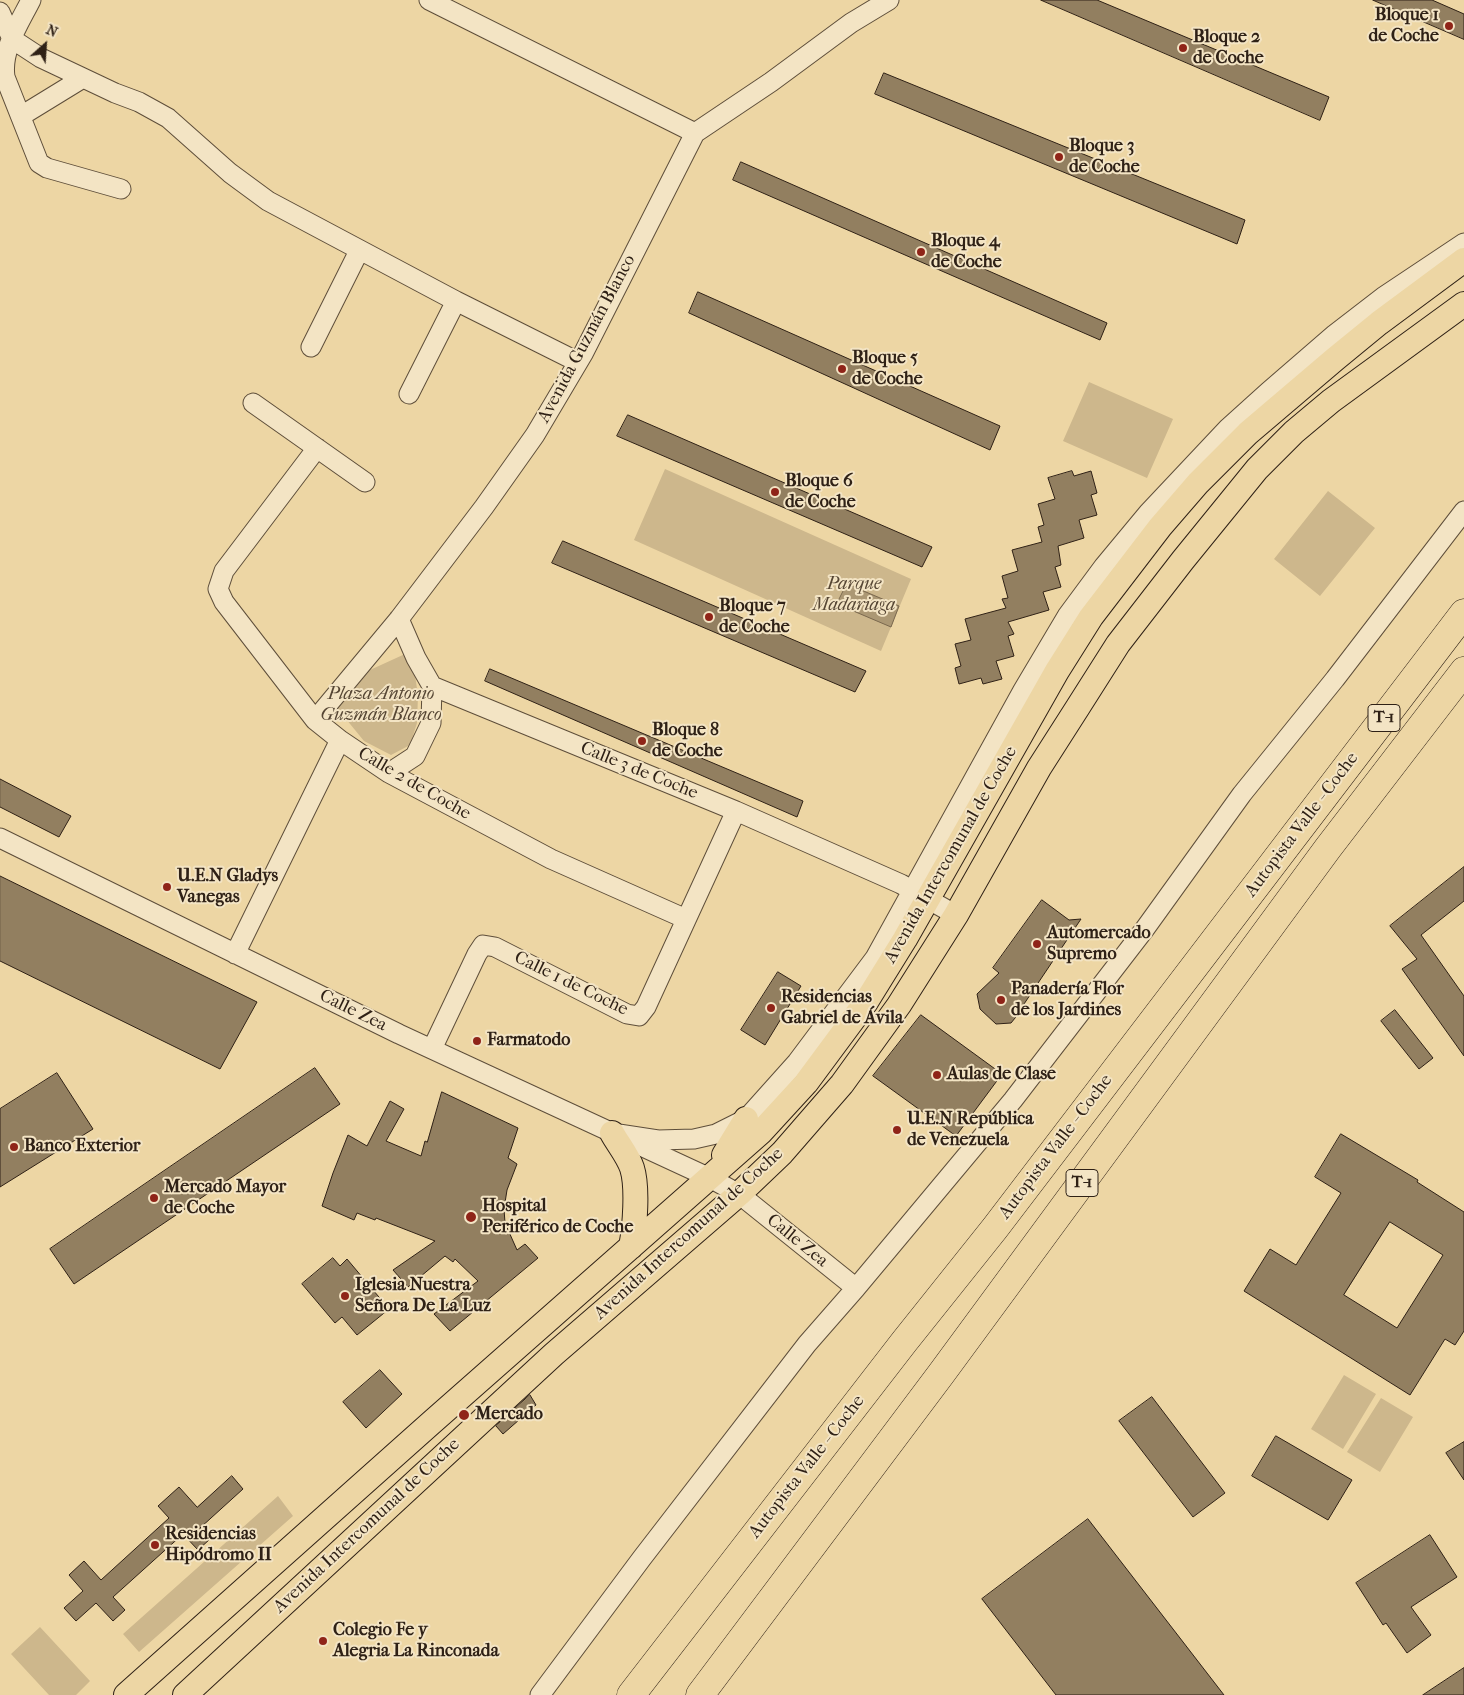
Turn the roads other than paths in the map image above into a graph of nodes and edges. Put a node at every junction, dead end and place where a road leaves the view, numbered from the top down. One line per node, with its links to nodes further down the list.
1 (31, 0): 5 (street)
2 (430, 0): 8 (street)
3 (889, 0): 8 (street, Avenida Guzmán Blanco)
4 (0, 12): 5 (street)
5 (12, 39): 6 (street); 7 (street)
6 (83, 78): 7 (street); 11 (street)
7 (21, 116): 9 (street)
8 (694, 132): 16 (street, Avenida Guzmán Blanco)
9 (121, 189)
10 (1464, 243): 31 (street, Avenida Intercomunal de Coche)
11 (359, 251): 13 (street); 15 (street)
12 (1464, 260): 31 (main road, Avenida Intercomunal de Coche)
13 (456, 302): 16 (street); 17 (street)
14 (1464, 304): 32 (main road, Avenida Intercomunal de Coche)
15 (311, 348)
16 (578, 362): 23 (street, Avenida Guzmán Blanco)
17 (409, 394)
18 (253, 403): 19 (street)
19 (317, 448): 20 (street); 26 (street, Calle 2 de Coche)
20 (365, 482)
21 (1464, 511): 42 (street)
22 (1464, 613): 43 (highway, Autopista Valle - Coche / T-1)
23 (399, 619): 25 (street); 26 (street, Avenida Guzmán Blanco)
24 (1464, 671): 48 (highway, Autopista Valle - Coche / T-1)
25 (432, 686): 28 (street); 29 (street, Calle 3 de Coche)
26 (315, 720): 27 (street, Calle 2 de Coche)
27 (340, 740): 28 (street, Calle 2 de Coche); 34 (street)
28 (389, 773): 33 (street, Calle 2 de Coche)
29 (736, 811): 31 (street, Calle 3 de Coche); 33 (street, Calle 1 de Coche)
30 (0, 838): 34 (street, Calle Zea)
31 (920, 894): 32 (street, Calle 3 de Coche); 35 (main road); 35 (main road, Avenida Intercomunal de Coche)
32 (956, 915): 40 (main road, Avenida Intercomunal de Coche)
33 (686, 919): 36 (street, Calle 1 de Coche)
34 (235, 954): 36 (street, Calle Zea)
35 (882, 962): 37 (street, Avenida Intercomunal de Coche); 39 (main road, Avenida Intercomunal de Coche)
36 (432, 1049): 38 (street, Calle Zea)
37 (746, 1119): 38 (street); 39 (main road)
38 (612, 1133): 39 (street, Calle Zea); 41 (main road)
39 (710, 1178): 40 (street, Calle Zea); 41 (main road, Avenida Intercomunal de Coche)
40 (739, 1194): 42 (street, Calle Zea); 45 (main road, Avenida Intercomunal de Coche)
41 (631, 1247): 44 (main road, Avenida Intercomunal de Coche)
42 (856, 1288): 46 (street)
43 (638, 1686): 47 (highway, Autopista Valle - Coche)
44 (126, 1695)
45 (185, 1695)
46 (540, 1695)
47 (617, 1695)
48 (700, 1695)

